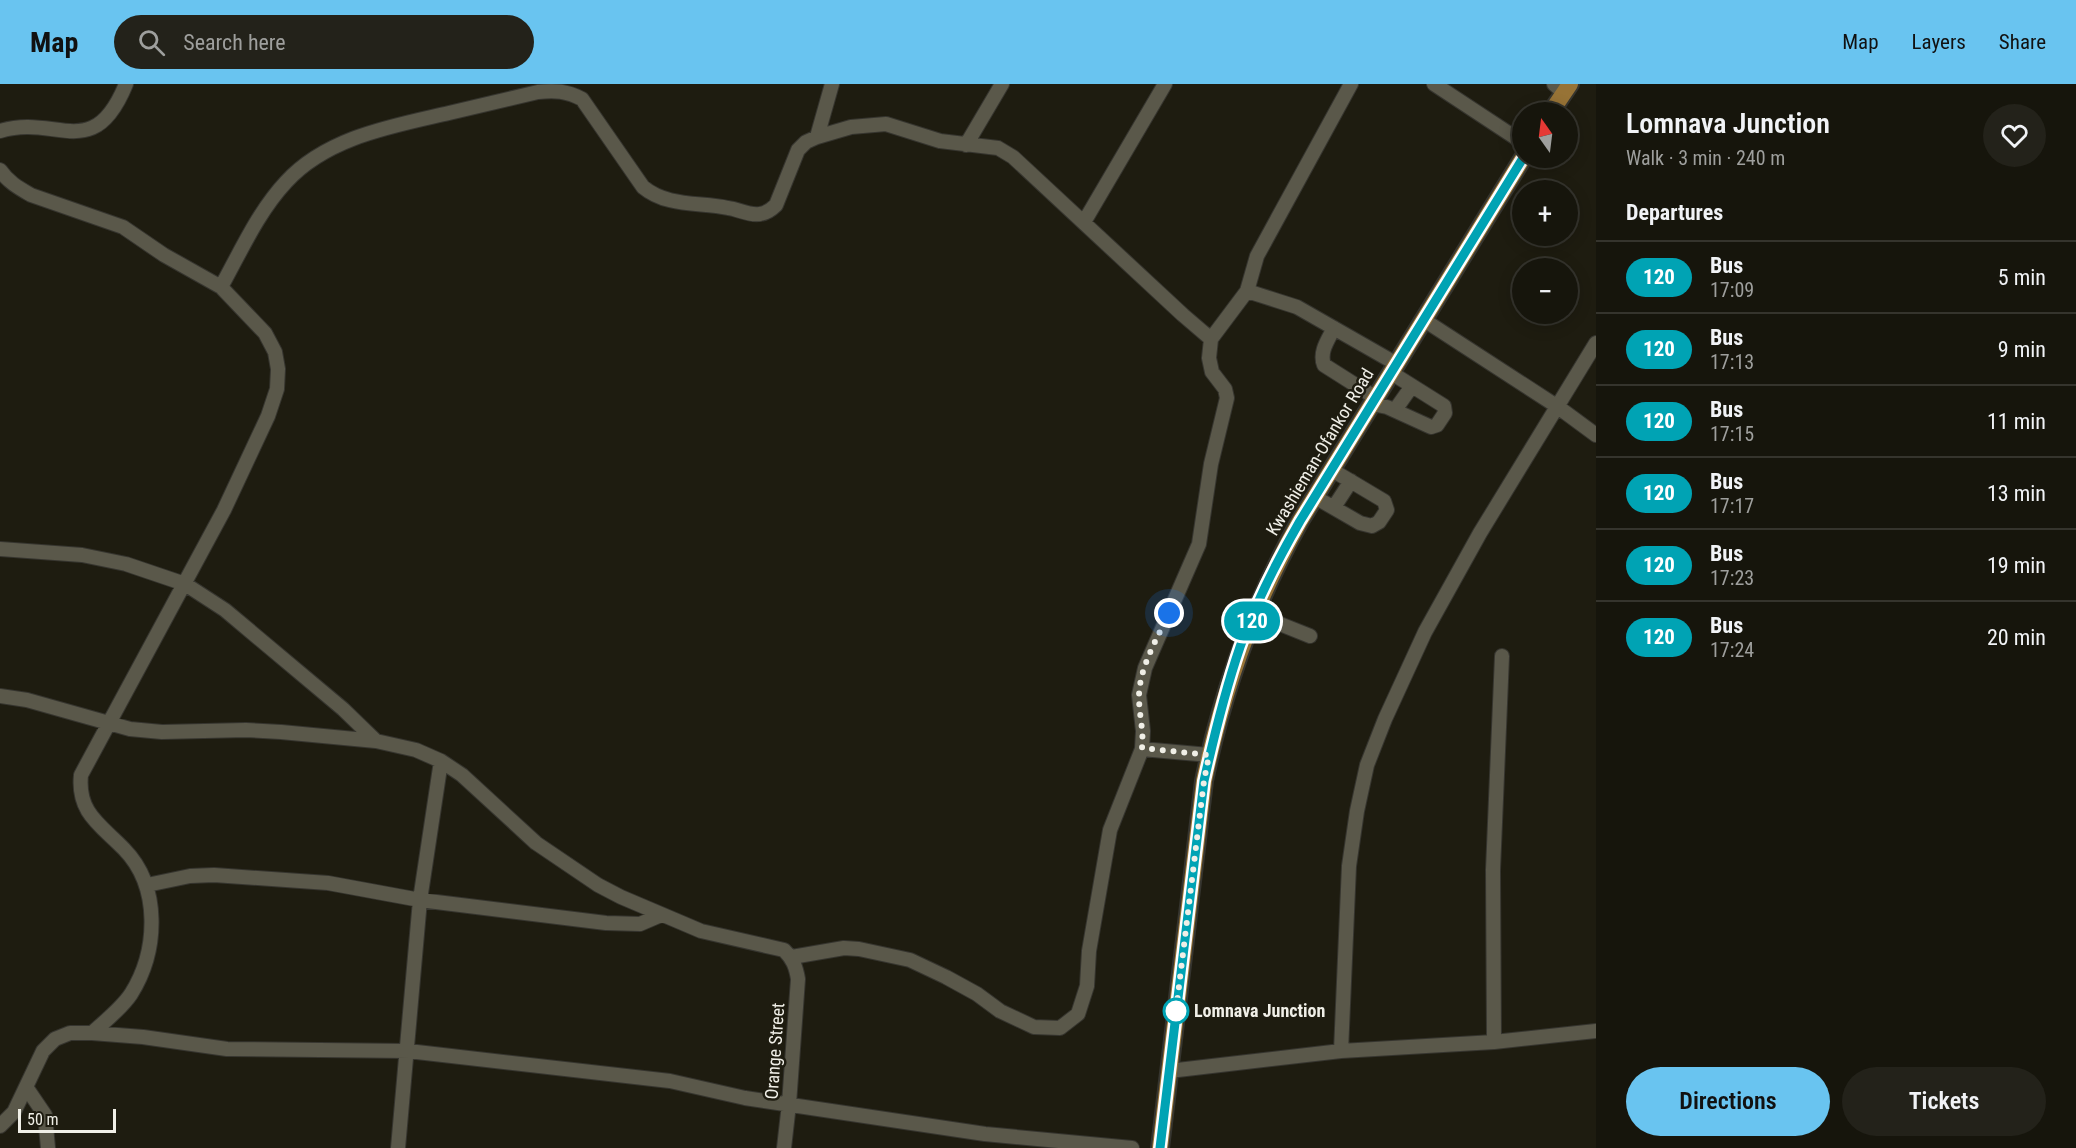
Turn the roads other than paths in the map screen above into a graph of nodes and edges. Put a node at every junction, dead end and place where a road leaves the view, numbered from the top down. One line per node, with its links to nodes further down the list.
1 (126, 84): 9 (street)
2 (832, 84): 11 (street)
3 (1002, 84): 12 (street)
4 (1165, 84): 15 (street)
5 (1351, 84): 17 (street)
6 (1434, 84): 10 (street)
7 (1562, 87): 8 (main road)
8 (1555, 102)
9 (0, 131)
10 (1512, 135)
11 (817, 137): 12 (street); 16 (street)
12 (966, 145): 15 (street)
13 (1517, 168): 18 (main road, Kwashieman-Ofankor Road)
14 (0, 170): 16 (street)
15 (1084, 222): 20 (street)
16 (220, 287): 33 (street)
17 (1247, 291): 19 (street); 20 (street)
18 (1424, 320): 22 (main road, Kwashieman-Ofankor Road); 25 (street)
19 (1334, 328): 22 (street); 24 (street)
20 (1211, 339): 40 (street)
21 (1596, 343): 25 (street)
22 (1393, 368): 23 (street); 24 (main road, Kwashieman-Ofankor Road)
23 (1412, 386): 26 (street); 26 (street)
24 (1374, 401): 26 (street); 28 (main road, Kwashieman-Ofankor Road)
25 (1558, 407): 27 (street); 51 (street)
26 (1395, 410)
27 (1596, 435)
28 (1332, 470): 29 (street); 30 (main road, Kwashieman-Ofankor Road)
29 (1351, 481): 31 (street); 31 (street)
30 (1315, 497): 31 (street); 34 (main road, Kwashieman-Ofankor Road)
31 (1334, 507)
32 (0, 549): 33 (street)
33 (185, 584): 38 (street); 39 (street)
34 (1255, 614): 35 (street); 41 (main road, Kwashieman-Ofankor Road)
35 (1310, 636)
36 (1502, 656): 49 (street)
37 (0, 696): 38 (street)
38 (108, 724): 39 (street); 43 (street)
39 (376, 741): 42 (street)
40 (1142, 748): 41 (street); 46 (street)
41 (1209, 755): 52 (main road, Kwashieman-Ofankor Road)
42 (441, 761): 44 (street); 45 (street)
43 (147, 885): 44 (street); 48 (street)
44 (420, 900): 45 (street); 50 (street)
45 (661, 915): 46 (street)
46 (792, 957): 54 (street, Orange Street)
47 (1596, 1031): 49 (street)
48 (92, 1033): 50 (street); 53 (street)
49 (1494, 1042): 51 (street)
50 (408, 1051): 54 (street); 57 (street)
51 (1341, 1051): 52 (street)
52 (1169, 1071): 60 (main road, Kwashieman-Ofankor Road)
53 (26, 1087): 55 (street); 56 (street)
54 (789, 1104): 58 (street, Orange Street); 59 (street)
55 (0, 1126)
56 (48, 1148)
57 (398, 1148)
58 (784, 1148)
59 (1132, 1148)
60 (1160, 1148)

